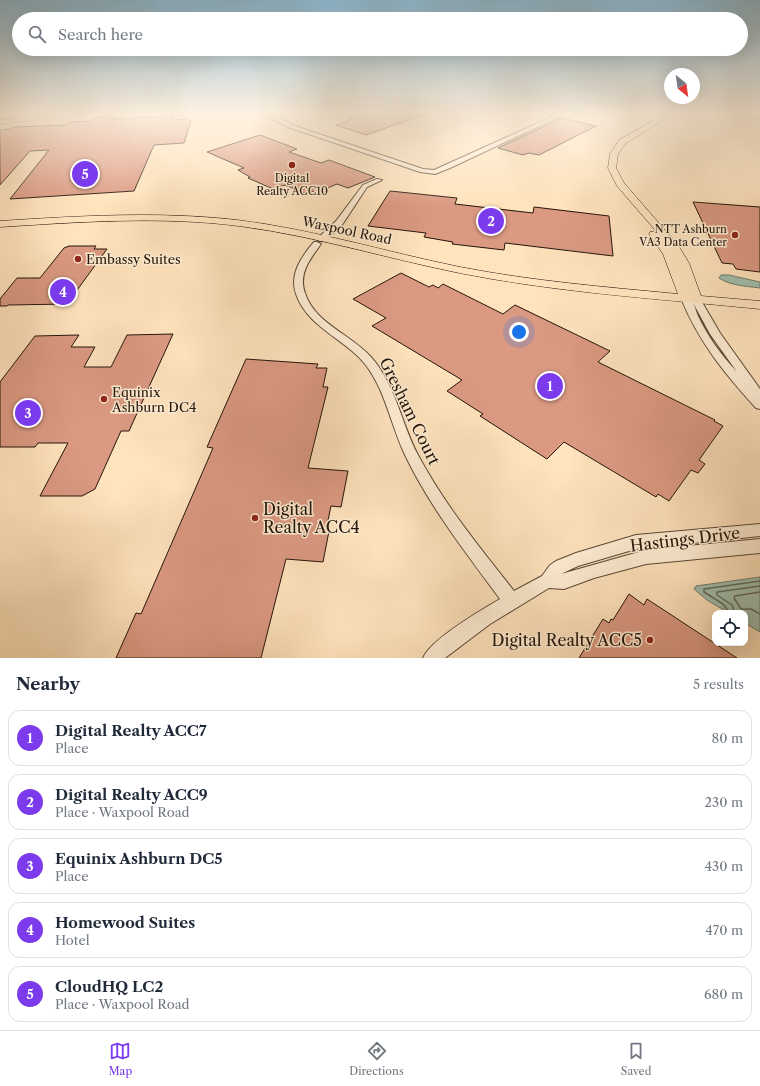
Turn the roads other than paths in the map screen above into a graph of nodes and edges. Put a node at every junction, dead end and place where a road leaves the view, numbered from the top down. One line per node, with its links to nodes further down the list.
1 (345, 145): 2 (street)
2 (496, 145)
3 (611, 145): 9 (main road)
4 (620, 145): 9 (main road)
5 (379, 180): 8 (street, Gresham Court)
6 (0, 218): 8 (main road, Waxpool Road)
7 (0, 224): 8 (main road, Waxpool Road)
8 (322, 239): 9 (main road, Waxpool Road); 17 (street, Gresham Court)
9 (690, 295): 10 (main road); 11 (main road); 12 (street); 13 (street)
10 (760, 299)
11 (760, 305)
12 (760, 396)
13 (760, 405)
14 (760, 530): 16 (street, Hastings Drive)
15 (760, 546): 16 (street, Hastings Drive)
16 (548, 581): 17 (street, Hastings Drive)
17 (511, 601): 18 (street, Hastings Drive)
18 (432, 658)

